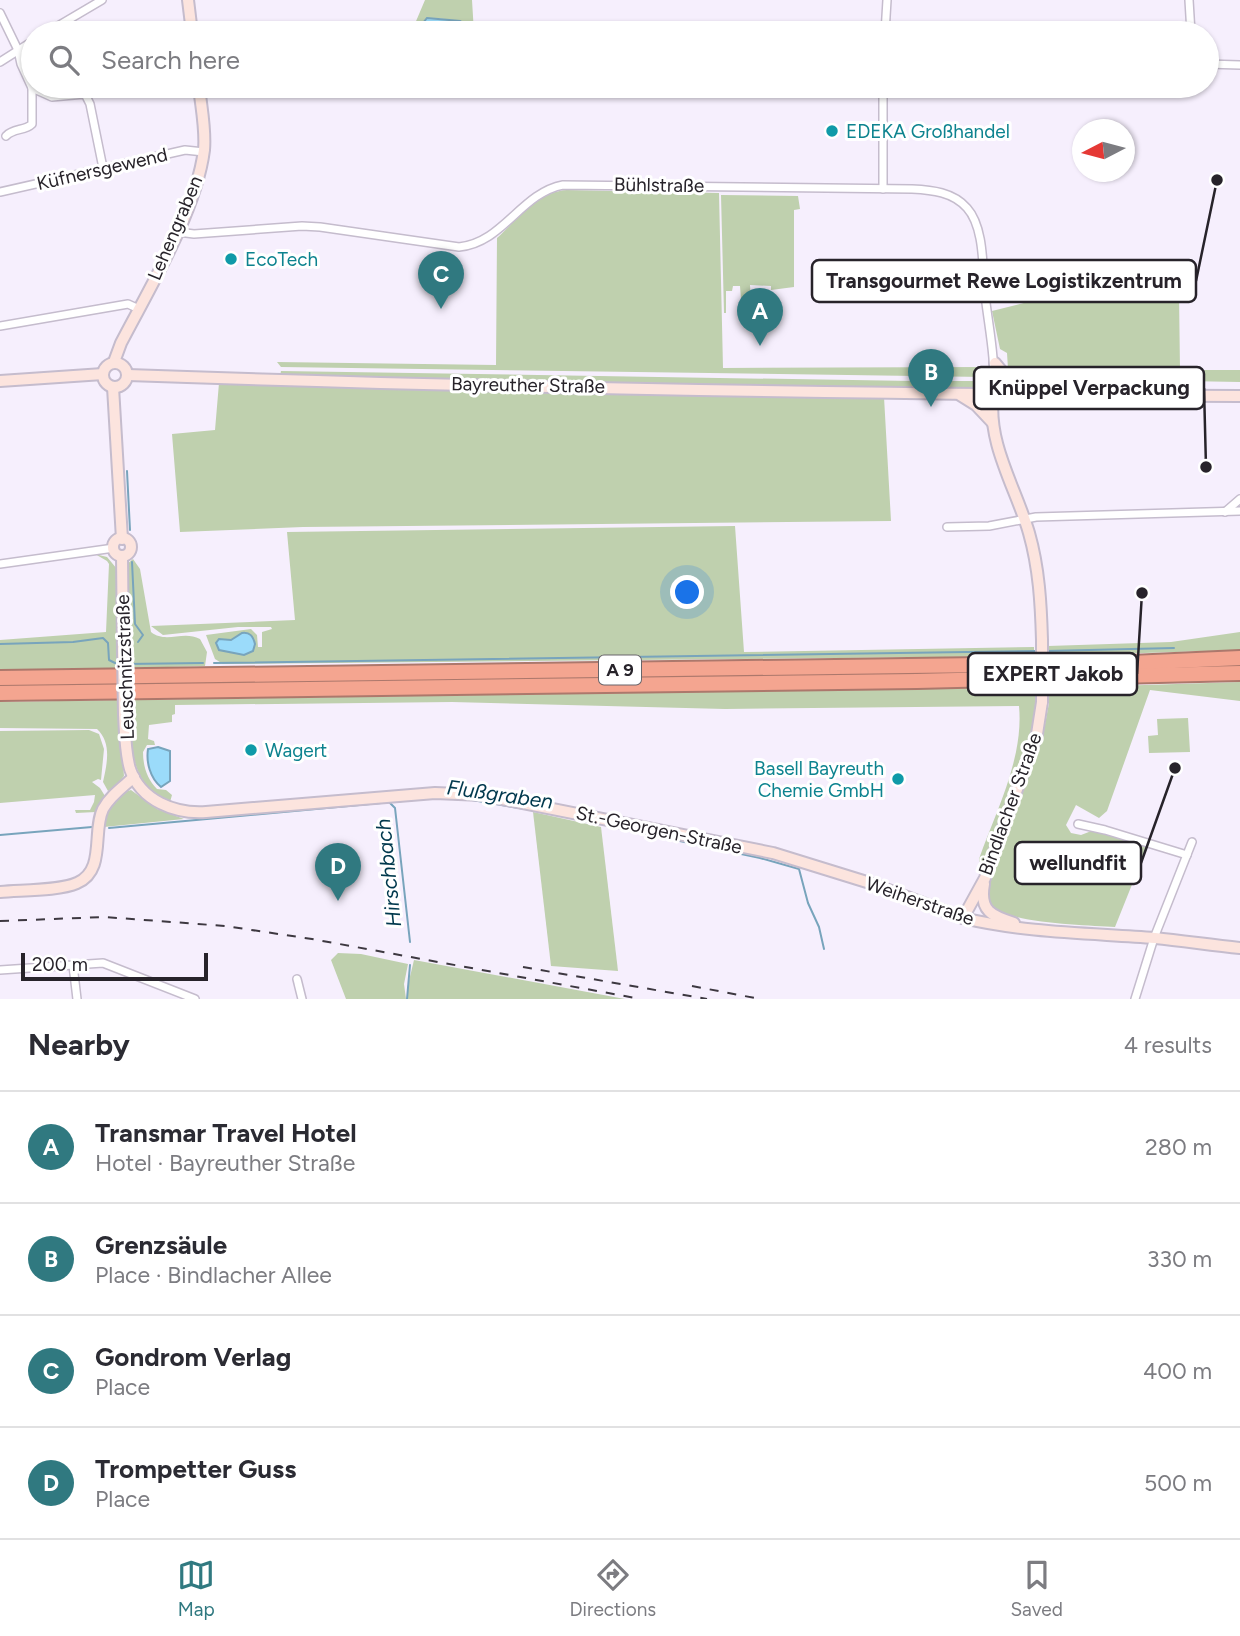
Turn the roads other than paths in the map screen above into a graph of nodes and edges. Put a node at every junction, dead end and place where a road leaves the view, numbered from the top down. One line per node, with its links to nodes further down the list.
1 (102, 0): 6 (street)
2 (188, 0): 7 (street)
3 (887, 0): 8 (street)
4 (1189, 0): 9 (street)
5 (0, 13): 11 (street)
6 (66, 21)
7 (191, 21)
8 (886, 21)
9 (1190, 21)
10 (21, 48): 11 (street)
11 (18, 50): 12 (street); 13 (street)
12 (0, 62)
13 (21, 64)
14 (1219, 64): 15 (street)
15 (1240, 65)
16 (32, 98): 20 (street)
17 (87, 98): 22 (street)
18 (200, 98): 21 (street, Lehengraben)
19 (883, 98): 23 (street)
20 (6, 136)
21 (204, 152): 22 (street, Küfnersgewend); 25 (street, Lehengraben)
22 (103, 169): 24 (street, Küfnersgewend)
23 (883, 189): 25 (street, Bühlstraße); 29 (street, Bühlstraße)
24 (0, 192)
25 (177, 232): 26 (street, Lehengraben)
26 (139, 309): 27 (street); 28 (street, Lehengraben)
27 (0, 326)
28 (114, 362): 30 (street); 31 (street)
29 (995, 363): 35 (street, Bühlstraße); 36 (street)
30 (103, 374): 32 (street); 33 (street)
31 (128, 374): 33 (street); 34 (street, Bayreuther Straße)
32 (0, 381)
33 (113, 387): 44 (street, Leuschnitzstraße)
34 (958, 394): 35 (street, Bayreuther Straße); 38 (street)
35 (993, 395): 36 (street, Bayreuther Straße); 38 (street, Bindlacher Straße)
36 (1032, 395): 37 (street, Bayreuther Straße)
37 (1240, 396)
38 (992, 422): 42 (street, Bindlacher Straße)
39 (1240, 499): 41 (street)
40 (1240, 511): 41 (street)
41 (1225, 512): 42 (street)
42 (1025, 519): 43 (street); 55 (street, Bindlacher Straße, bridge)
43 (947, 527)
44 (118, 552): 45 (street); 50 (street, Leuschnitzstraße, bridge)
45 (0, 564)
46 (1240, 658): 48 (highway, A 9)
47 (1240, 673): 49 (highway, A 9)
48 (0, 678)
49 (0, 693)
50 (134, 778): 53 (street, St.-Georgen-Straße); 56 (street)
51 (1078, 824): 54 (street)
52 (1192, 842): 54 (street)
53 (773, 853): 57 (street, Weiherstraße)
54 (1187, 855): 59 (street)
55 (985, 878): 57 (street, Bindlacher Straße); 58 (street)
56 (0, 892)
57 (963, 918): 58 (street, Weiherstraße)
58 (1037, 931): 59 (street, Weiherstraße)
59 (1154, 938): 60 (street, Weiherstraße); 67 (street)
60 (1240, 948)
61 (74, 965): 62 (street); 64 (street); 65 (street)
62 (0, 970)
63 (297, 979): 66 (street)
64 (77, 999)
65 (195, 999)
66 (302, 999)
67 (1135, 999)

